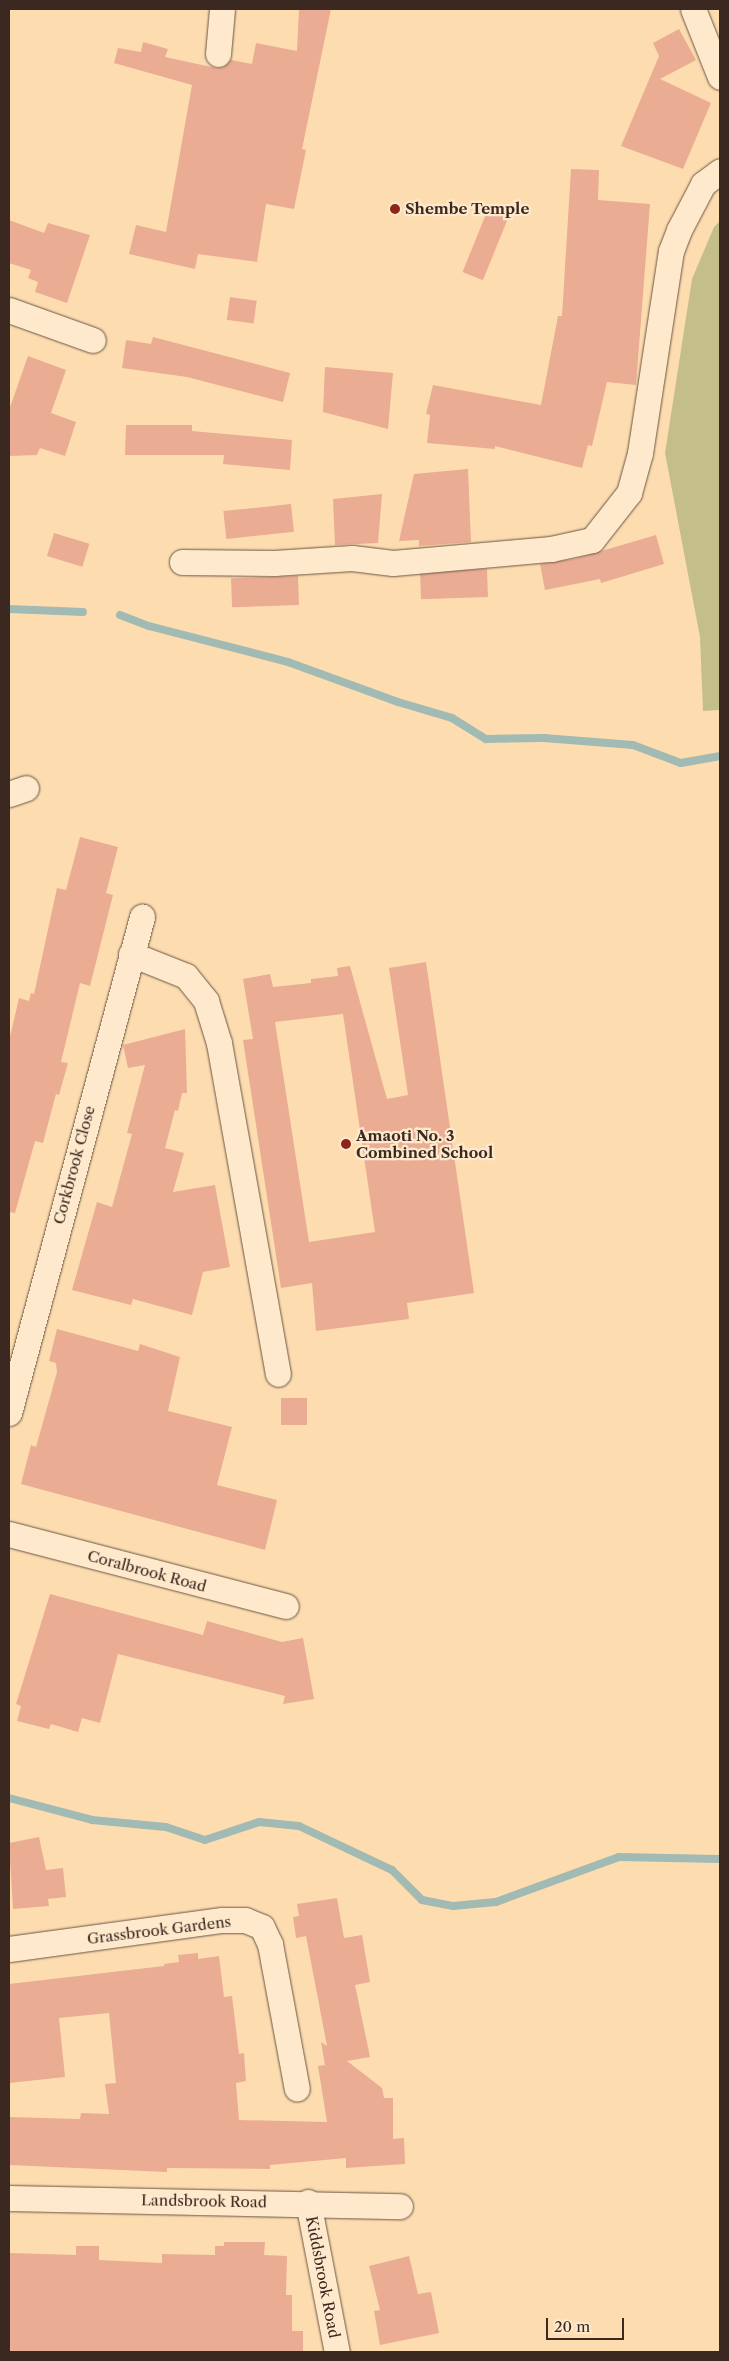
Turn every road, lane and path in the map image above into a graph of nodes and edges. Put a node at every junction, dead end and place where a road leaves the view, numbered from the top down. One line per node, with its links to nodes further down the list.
1 (222, 9): 3 (street)
2 (693, 9): 4 (street)
3 (218, 54)
4 (720, 77)
5 (720, 171): 8 (street)
6 (9, 310): 7 (street)
7 (92, 340)
8 (182, 562)
9 (142, 917): 10 (street, Corkbrook Close)
10 (131, 954): 11 (street); 12 (street, Corkbrook Close)
11 (278, 1374)
12 (9, 1413)
13 (9, 1534): 14 (street, Coralbrook Road)
14 (286, 1606)
15 (9, 1949): 16 (street, Grassbrook Gardens)
16 (297, 2089)
17 (9, 2198): 18 (street, Landsbrook Road)
18 (308, 2202): 19 (street, Landsbrook Road); 20 (street, Kiddsbrook Road)
19 (400, 2206)
20 (338, 2352)

